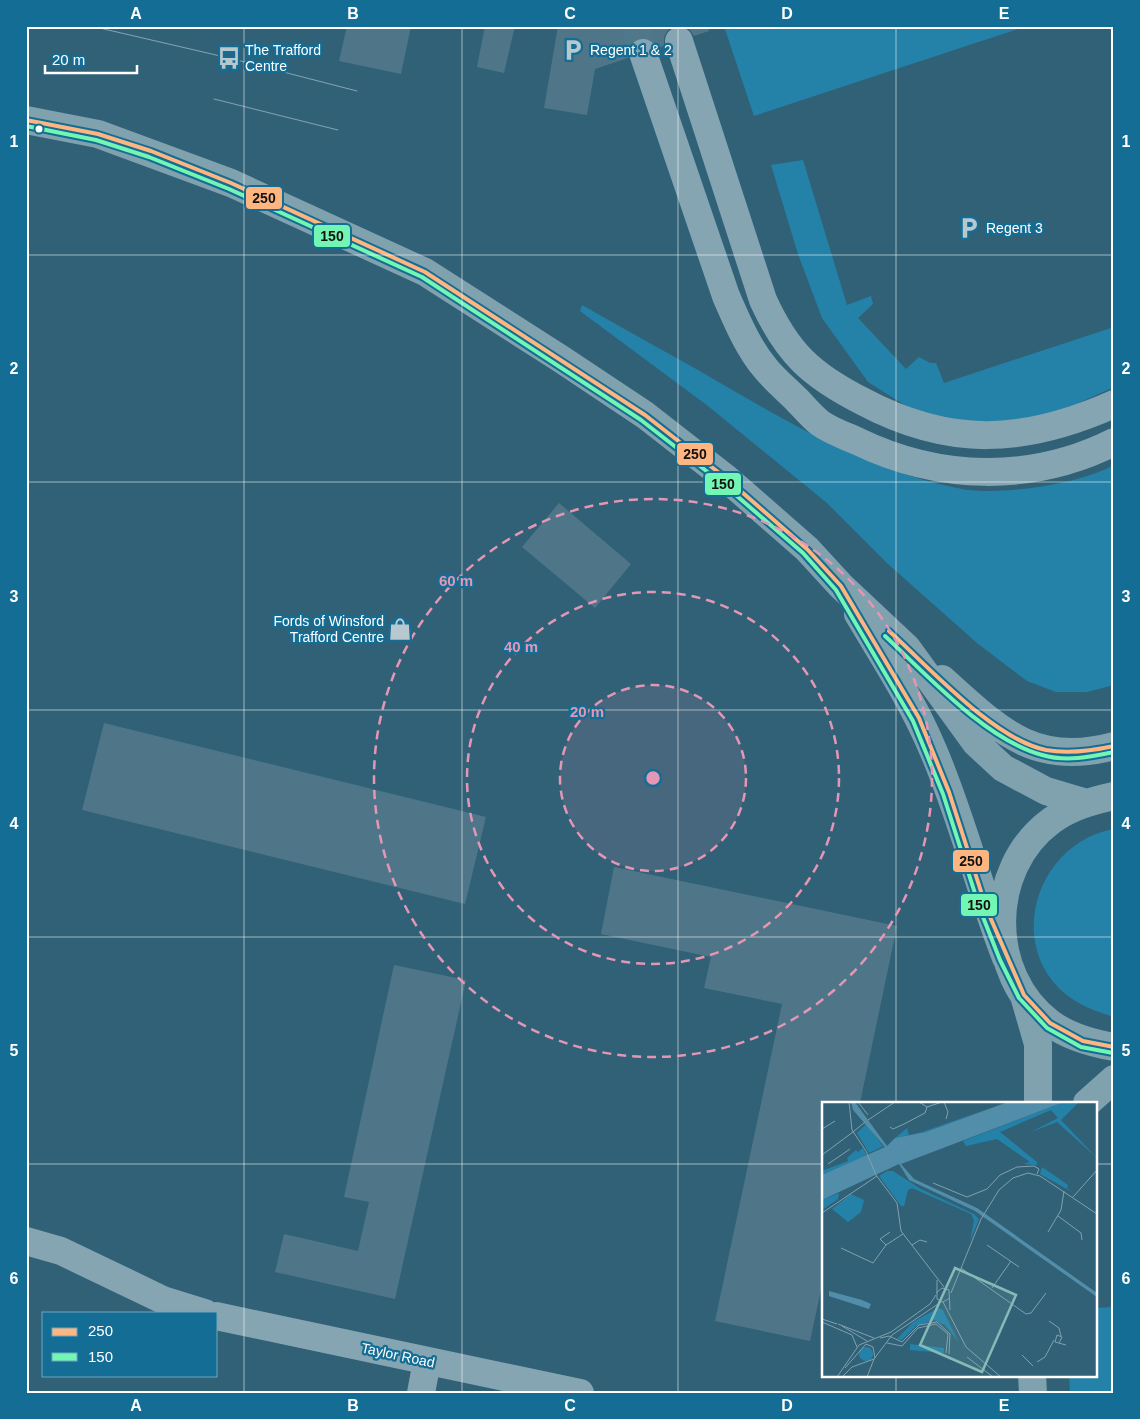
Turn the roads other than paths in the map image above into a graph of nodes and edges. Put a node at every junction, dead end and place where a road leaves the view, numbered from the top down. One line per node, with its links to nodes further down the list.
1 (679, 41): 4 (street)
2 (643, 53): 5 (street)
3 (26, 120): 6 (main road)
4 (1114, 404)
5 (1114, 442)
6 (841, 586): 7 (main road); 11 (main road)
7 (907, 648): 8 (main road); 10 (main road)
8 (1114, 746)
9 (1114, 796): 10 (main road)
10 (1084, 802): 11 (main road)
11 (1006, 958): 12 (main road)
12 (1024, 995): 13 (main road); 15 (main road)
13 (1114, 1047)
14 (1114, 1079): 16 (main road)
15 (1038, 1102)
16 (1089, 1102)
17 (26, 1241): 18 (street)
18 (202, 1312)
19 (218, 1316): 20 (street, Taylor Road)
20 (427, 1361): 22 (street); 23 (street, Taylor Road)
21 (1032, 1376): 24 (main road)
22 (421, 1393)
23 (580, 1393)
24 (1033, 1393)

